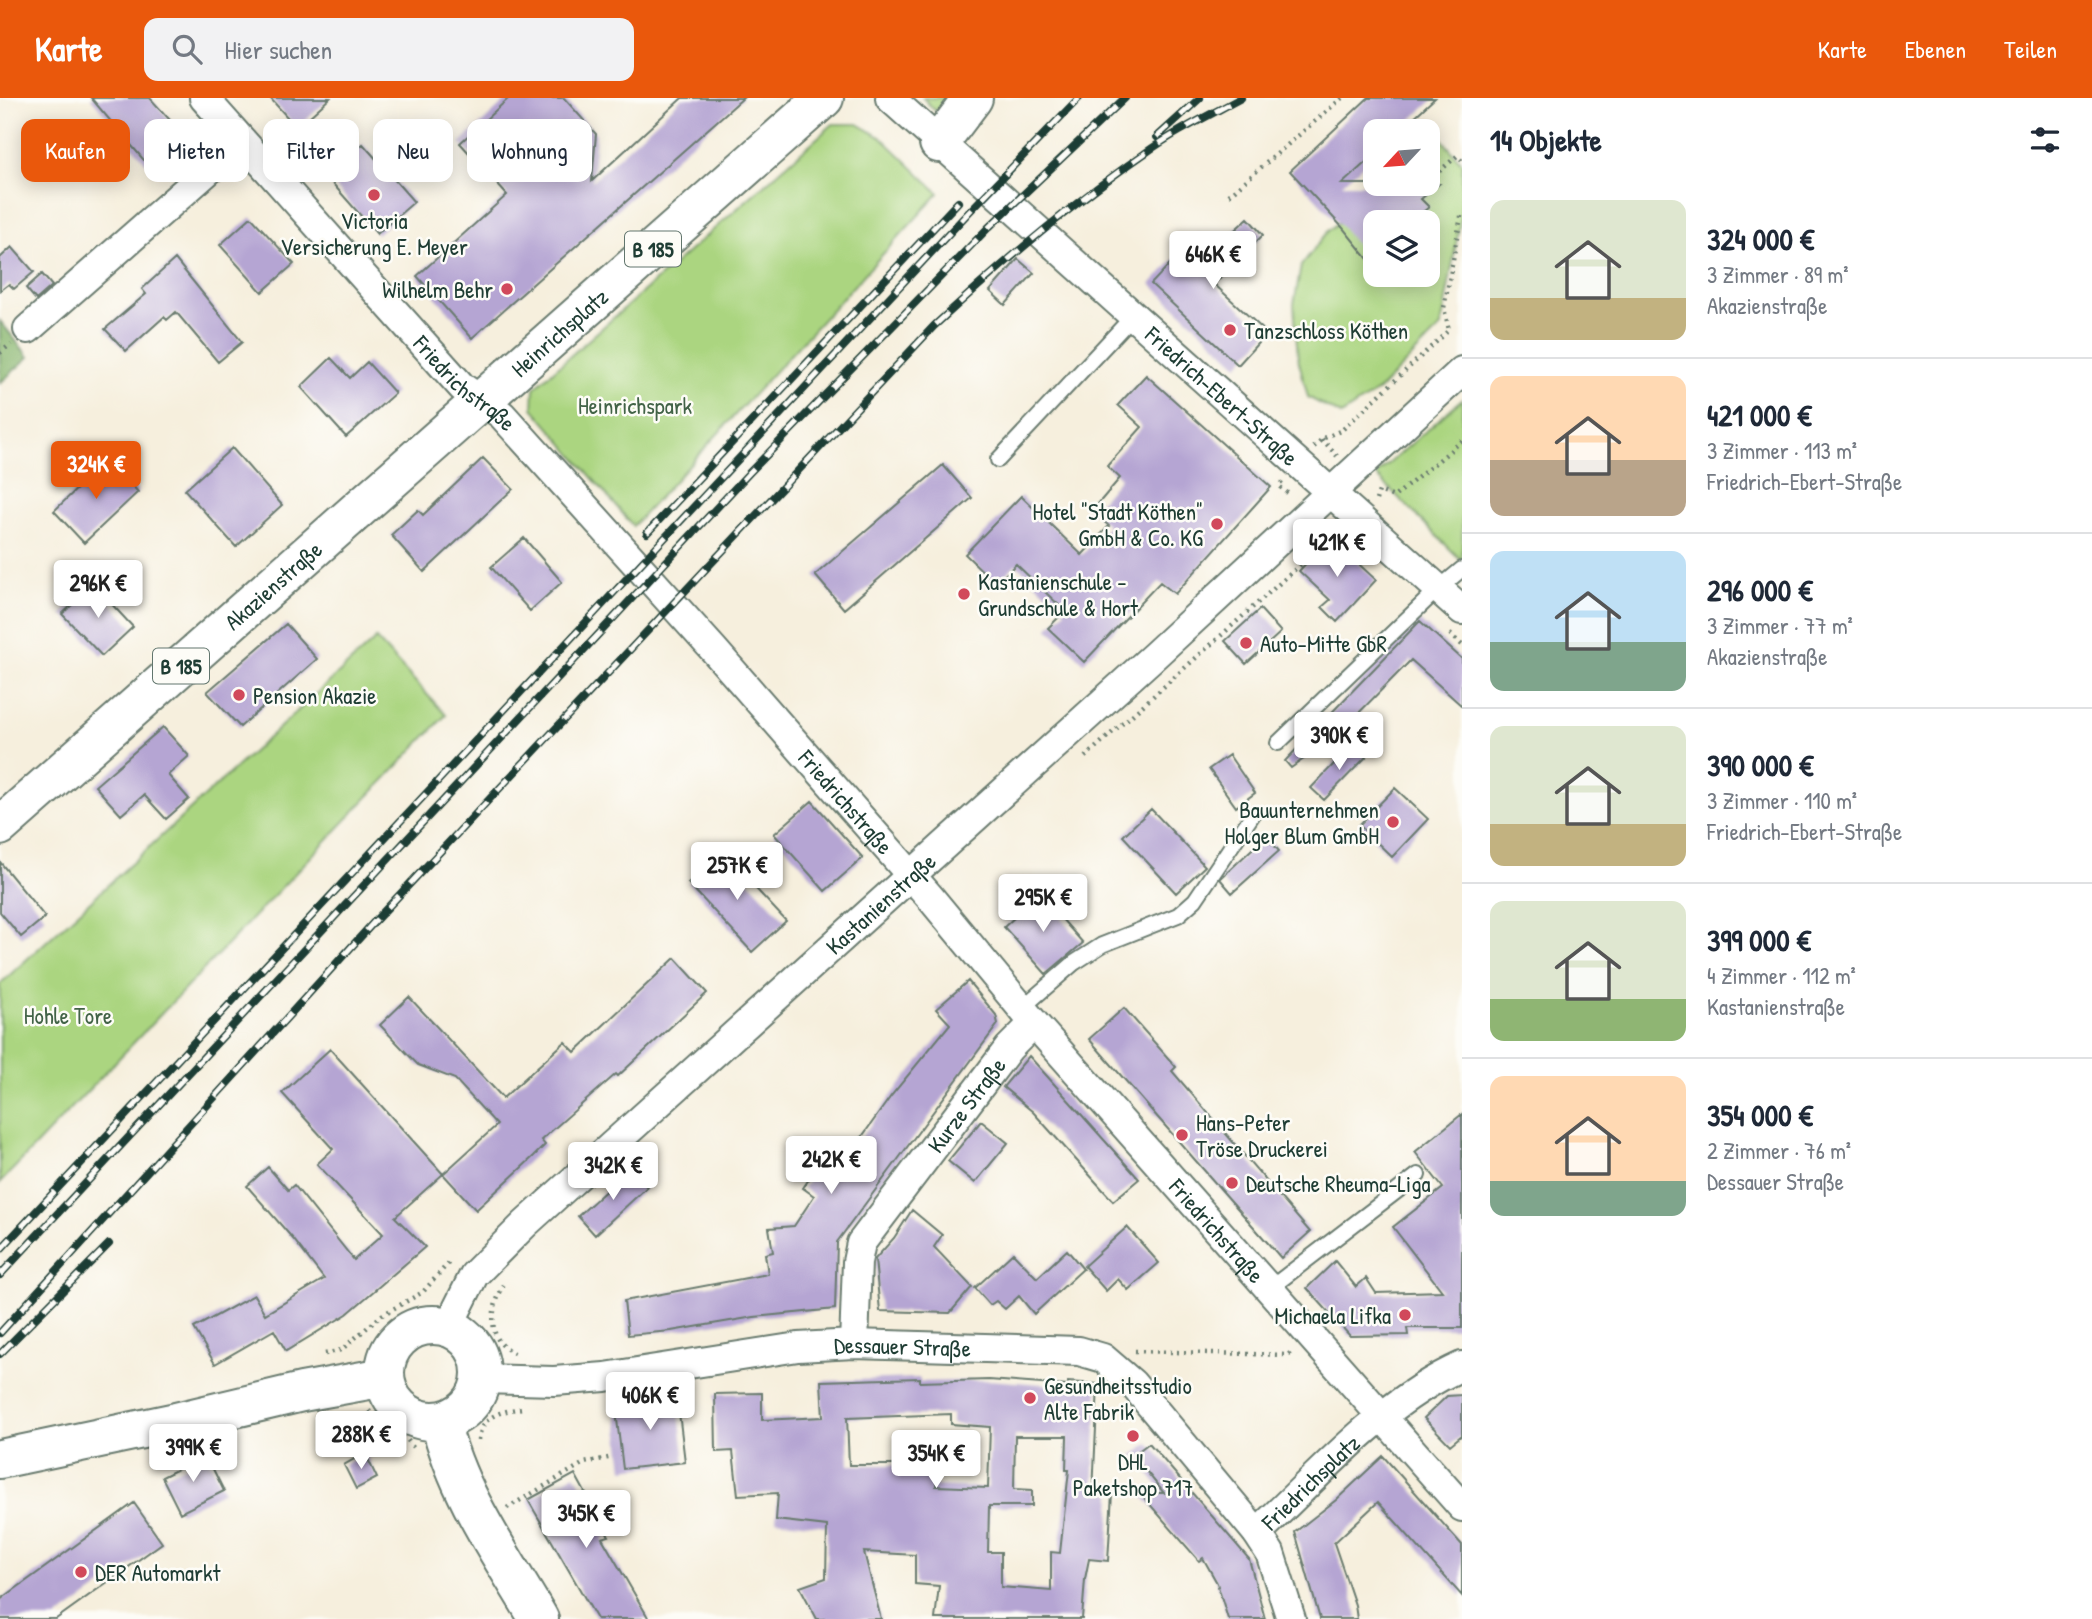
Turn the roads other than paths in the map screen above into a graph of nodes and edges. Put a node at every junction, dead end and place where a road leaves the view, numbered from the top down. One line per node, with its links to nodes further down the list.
1 (204, 98): 5 (street, Friedrichstraße)
2 (824, 98): 12 (main road, Heinrichsplatz / B 185)
3 (890, 98): 6 (street, Friedrich-Ebert-Straße)
4 (973, 98): 6 (main road)
5 (223, 119)
6 (939, 143): 9 (street, Friedrich-Ebert-Straße)
7 (249, 149): 12 (street, Friedrichstraße)
8 (195, 182): 10 (street)
9 (1133, 316): 13 (lane); 14 (street, Friedrich-Ebert-Straße)
10 (28, 329)
11 (1462, 371): 14 (street, Kastanienstraße)
12 (483, 401): 20 (main road, Akazienstraße / B 185); 21 (street, Friedrichstraße)
13 (998, 460)
14 (1330, 492): 16 (street, Friedrich-Ebert-Straße); 21 (street, Kastanienstraße)
15 (1462, 569): 16 (lane)
16 (1438, 589): 17 (street, Friedrich-Ebert-Straße); 18 (lane)
17 (1462, 610)
18 (1278, 743)
19 (1253, 814): 22 (lane)
20 (0, 826)
21 (910, 875): 22 (street, Friedrichstraße); 25 (street, Kastanienstraße)
22 (1028, 1015): 24 (street, Friedrichstraße); 26 (street, Kurze Straße)
23 (1418, 1175): 24 (lane)
24 (1269, 1289): 31 (street, Friedrichstraße)
25 (448, 1327): 29 (main road); 30 (main road)
26 (854, 1344): 27 (street, Dessauer Straße); 30 (street, Dessauer Straße)
27 (1103, 1358): 35 (street, Friedrichsplatz)
28 (1462, 1366): 31 (street)
29 (385, 1377): 32 (main road); 33 (main road)
30 (481, 1379): 32 (main road)
31 (1382, 1417): 34 (street, Friedrichstraße); 35 (street, Friedrichsplatz)
32 (440, 1421): 36 (main road)
33 (0, 1459)
34 (1462, 1507)
35 (1257, 1533): 37 (street)
36 (539, 1619)
37 (1291, 1619)

